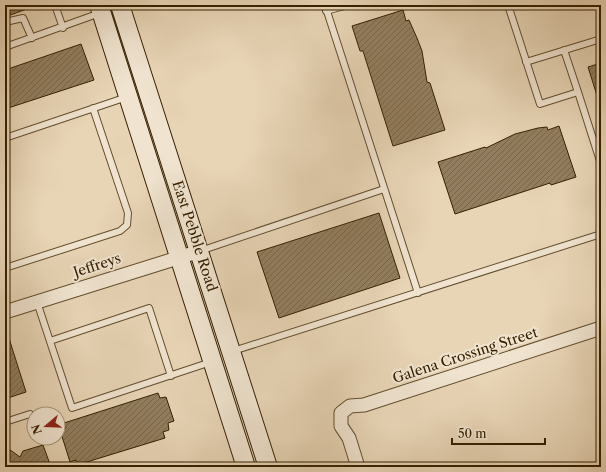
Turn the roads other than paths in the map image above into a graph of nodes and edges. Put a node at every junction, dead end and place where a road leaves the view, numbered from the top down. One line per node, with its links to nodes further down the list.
1 (55, 5): 8 (lane)
2 (120, 5): 21 (main road, East Pebble Road)
3 (347, 5): 5 (lane)
4 (508, 5): 13 (lane)
5 (326, 8): 19 (lane)
6 (100, 9): 8 (lane); 15 (main road, East Pebble Road)
7 (5, 22): 9 (lane)
8 (63, 28): 9 (lane)
9 (32, 38): 11 (lane)
10 (601, 39): 12 (lane)
11 (5, 47)
12 (564, 50): 13 (lane); 14 (lane)
13 (526, 62): 14 (lane)
14 (578, 92): 18 (lane)
15 (128, 97): 16 (lane); 22 (main road, East Pebble Road)
16 (94, 108): 17 (lane); 23 (lane)
17 (5, 138)
18 (601, 164)
19 (384, 189): 21 (lane); 24 (lane)
20 (601, 234): 24 (lane)
21 (200, 251): 22 (street, Jeffreys); 29 (main road, East Pebble Road)
22 (180, 256): 25 (street, Jeffreys); 30 (main road, East Pebble Road)
23 (5, 268)
24 (418, 293): 29 (lane)
25 (37, 302): 26 (street, Jeffreys); 28 (lane)
26 (5, 312)
27 (601, 328): 36 (street, Galena Crossing Street)
28 (50, 341): 31 (lane); 31 (lane)
29 (232, 352): 35 (main road, East Pebble Road)
30 (212, 362): 31 (lane); 34 (main road, East Pebble Road)
31 (171, 376)
32 (26, 415): 33 (lane)
33 (5, 422)
34 (246, 467)
35 (268, 467)
36 (358, 467)

